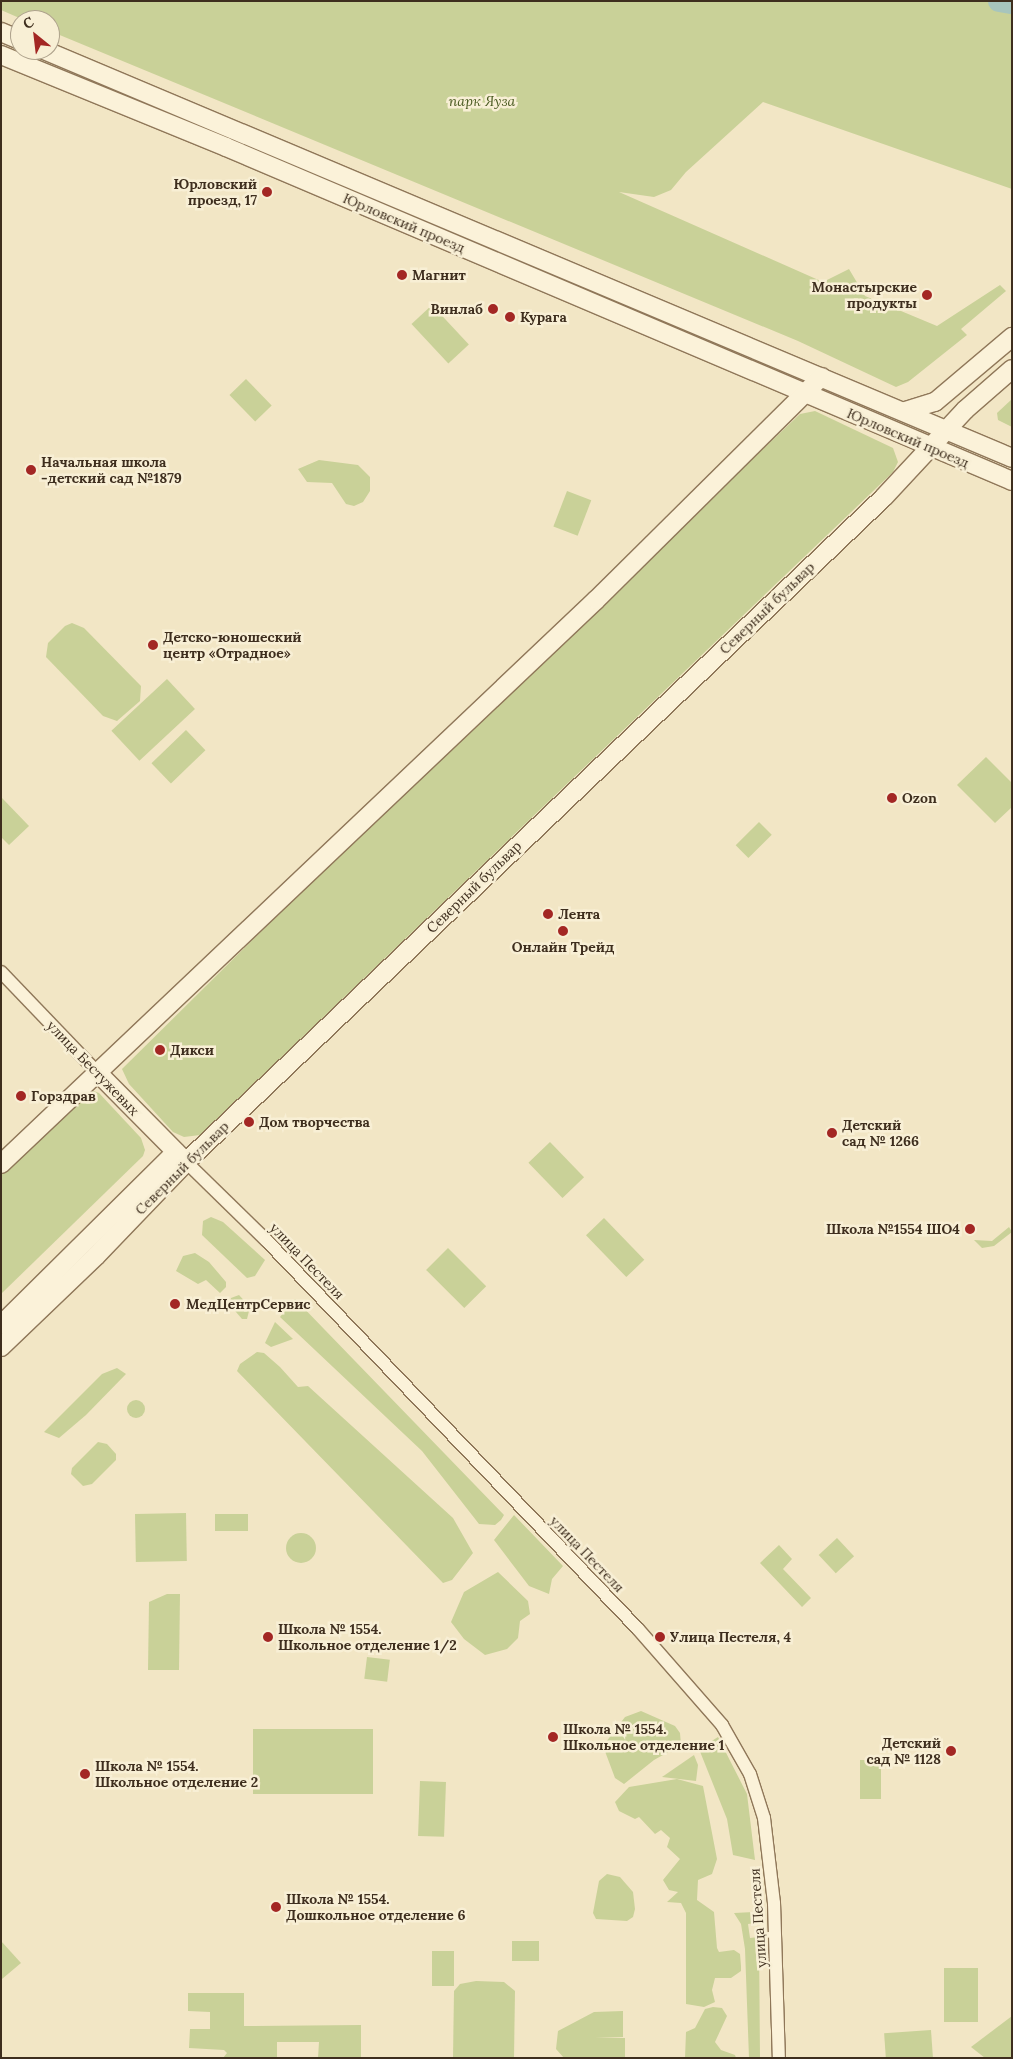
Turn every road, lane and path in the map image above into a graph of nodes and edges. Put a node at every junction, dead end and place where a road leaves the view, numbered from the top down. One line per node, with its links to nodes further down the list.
1 (1, 55): 6 (main road, Юрловский проезд)
2 (60, 57): 5 (main road, Юрловский проезд)
3 (1012, 337): 7 (main road)
4 (1012, 368): 8 (main road, Северный бульвар)
5 (821, 377): 6 (main road); 7 (main road, Юрловский проезд)
6 (805, 394): 9 (main road, Юрловский проезд); 13 (main road)
7 (905, 411): 8 (main road, Юрловский проезд)
8 (949, 430): 9 (main road, Северный бульвар); 10 (main road, Юрловский проезд)
9 (933, 448): 11 (main road, Юрловский проезд); 14 (main road, Северный бульвар)
10 (1012, 458)
11 (1012, 481)
12 (1, 972): 13 (street, улица Бестужевых)
13 (98, 1074): 14 (main road, улица Бестужевых); 15 (main road)
14 (181, 1157): 16 (main road, Северный бульвар); 17 (main road, Северный бульвар); 18 (street, улица Пестеля)
15 (1, 1164)
16 (1, 1325)
17 (1, 1347)
18 (779, 2058)

